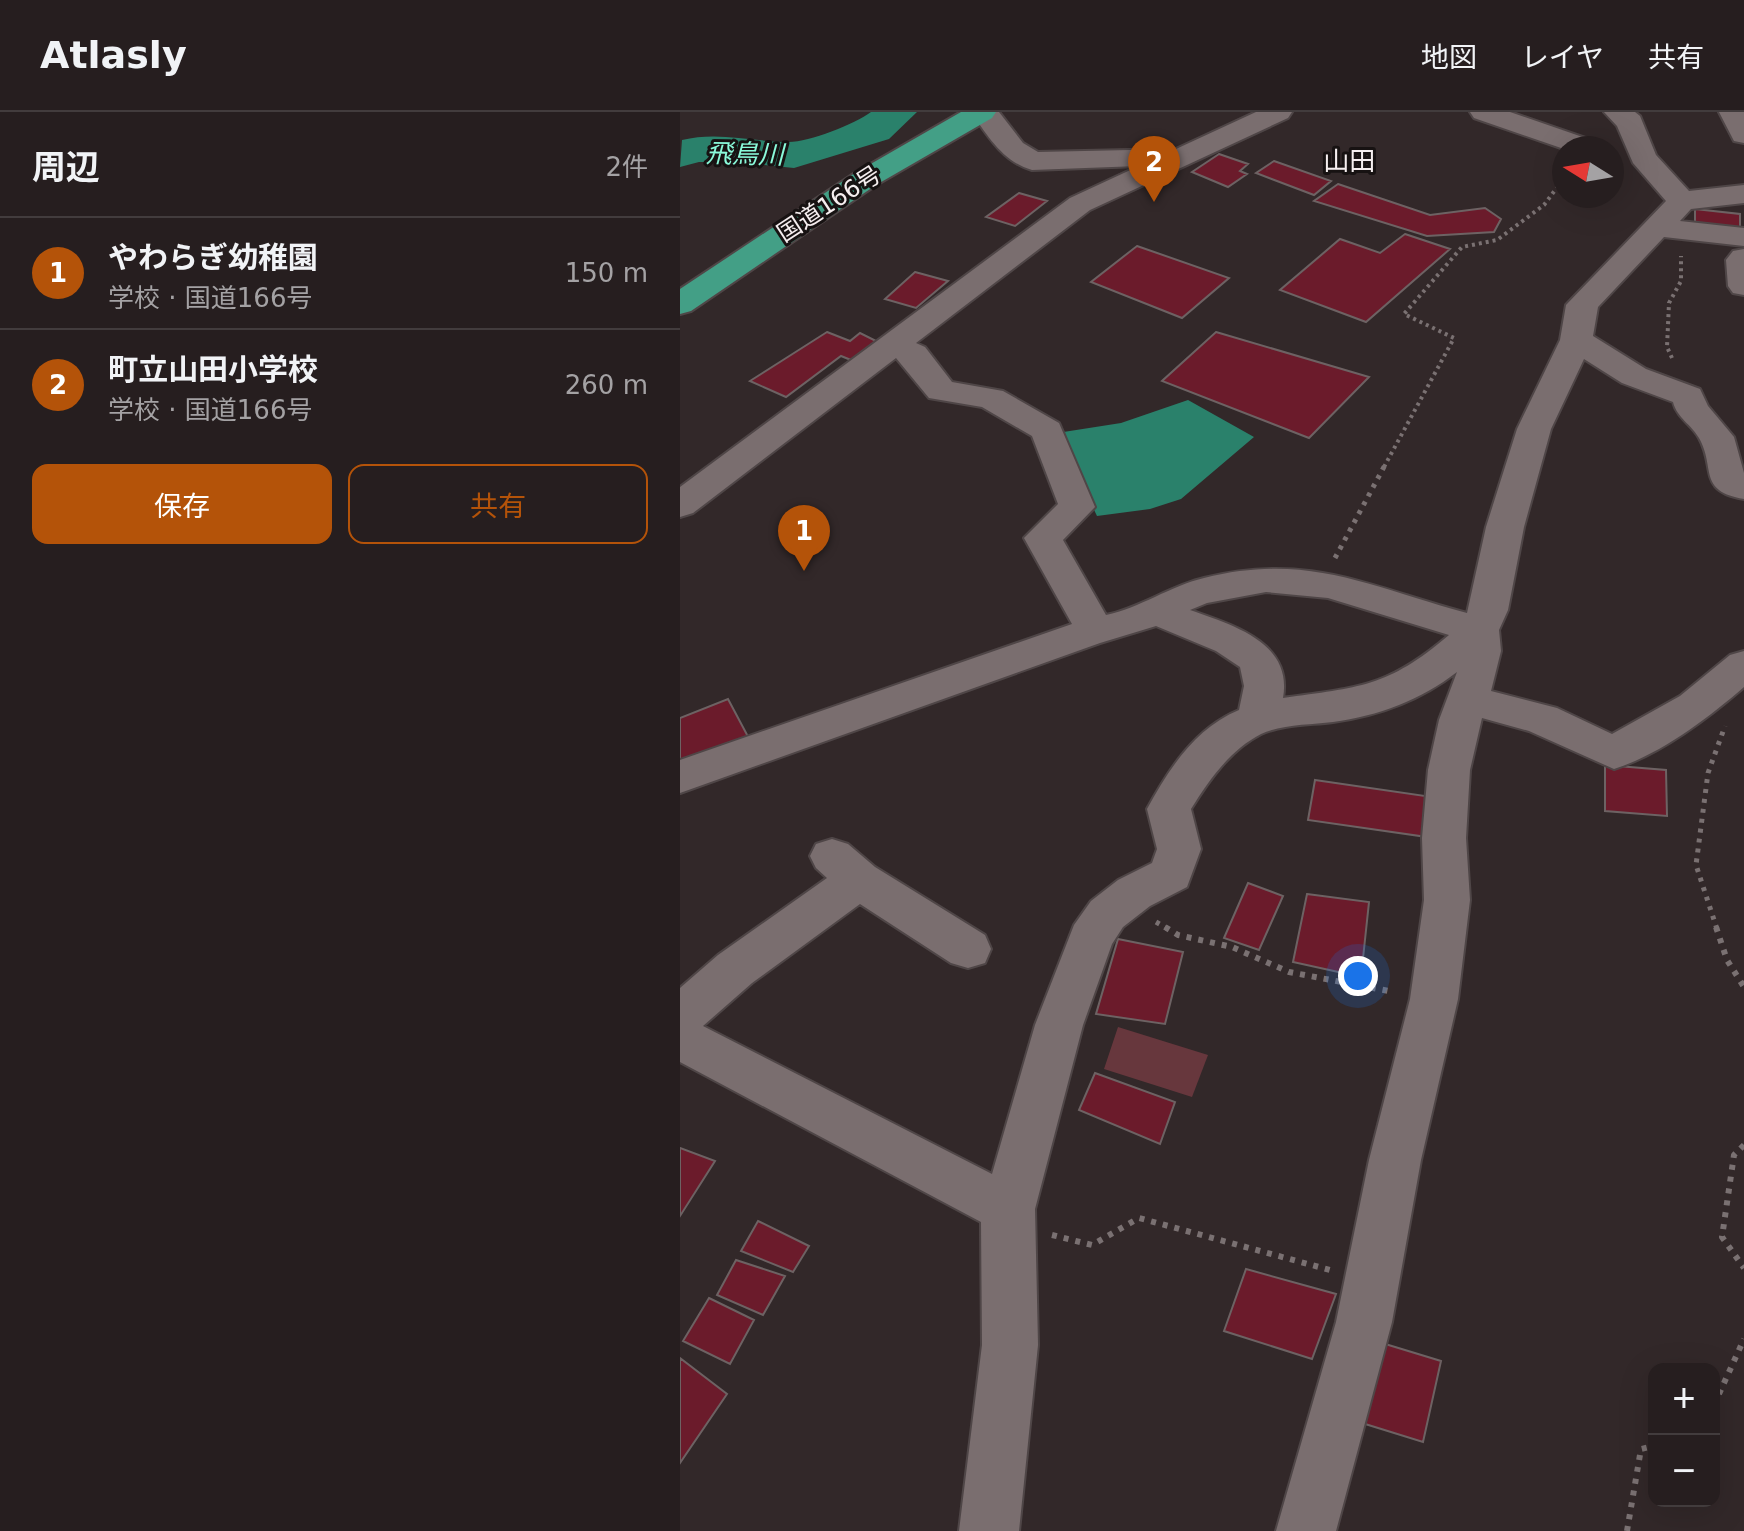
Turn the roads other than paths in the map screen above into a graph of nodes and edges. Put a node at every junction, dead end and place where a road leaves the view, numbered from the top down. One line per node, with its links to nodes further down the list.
1 (984, 112): 9 (street); 16 (highway, 国道166号)
2 (1278, 112): 9 (street)
3 (1484, 112): 7 (street)
4 (1618, 112): 10 (street)
5 (1733, 112): 6 (street)
6 (1744, 135)
7 (1552, 136)
8 (1624, 154): 10 (street)
9 (1182, 156): 18 (street)
10 (1643, 157): 12 (street)
11 (1744, 194): 12 (street)
12 (1677, 220): 13 (street); 17 (street)
13 (1744, 237)
14 (1744, 258): 15 (street)
15 (1744, 286)
16 (680, 304)
17 (1576, 340): 19 (street); 24 (street)
18 (893, 344): 21 (street); 23 (street)
19 (1744, 488): 20 (street)
20 (1744, 496)
21 (680, 505)
22 (1157, 612): 23 (street); 24 (street); 27 (street)
23 (1095, 630): 28 (street)
24 (1479, 630): 26 (street); 27 (street)
25 (1744, 665): 26 (street)
26 (1467, 699): 34 (street)
27 (1257, 720): 32 (street)
28 (680, 777)
29 (968, 949): 30 (street)
30 (680, 1017)
31 (680, 1038): 32 (street)
32 (1008, 1216): 33 (street)
33 (989, 1531)
34 (1306, 1531)

